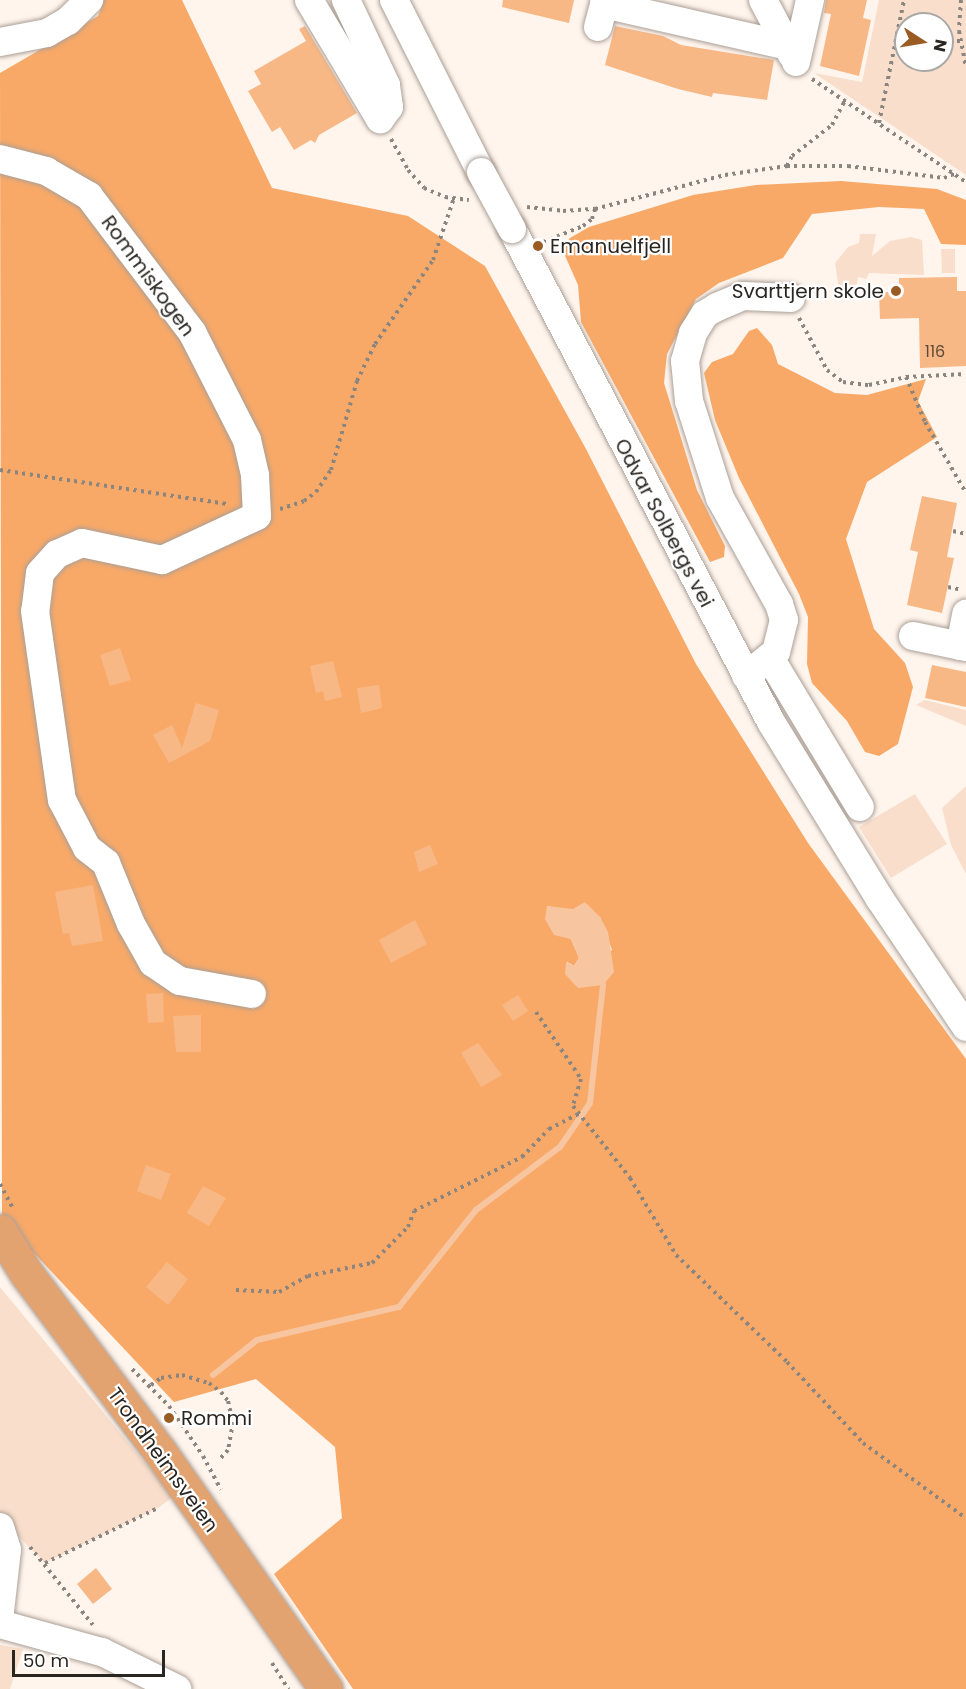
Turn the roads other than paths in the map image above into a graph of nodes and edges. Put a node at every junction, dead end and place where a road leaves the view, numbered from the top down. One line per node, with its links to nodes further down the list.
1 (89, 0): 8 (street)
2 (309, 0): 3 (street)
3 (346, 0)
4 (394, 0): 16 (street, Odvar Solbergs vei, bridge)
5 (763, 0): 9 (street)
6 (810, 0): 9 (street)
7 (602, 10): 9 (street)
8 (0, 42)
9 (792, 54)
10 (0, 159): 18 (street, Rommiskogen)
11 (791, 298): 15 (street)
12 (966, 614): 14 (street)
13 (913, 636): 14 (street)
14 (963, 647)
15 (771, 658): 16 (street); 17 (street)
16 (746, 676): 19 (street, Odvar Solbergs vei)
17 (860, 807)
18 (252, 994)
19 (966, 1027)
20 (0, 1231): 25 (highway, Trondheimsveien)
21 (11, 1533): 22 (street)
22 (0, 1611)
23 (0, 1624): 24 (street)
24 (177, 1689)
25 (326, 1689)

